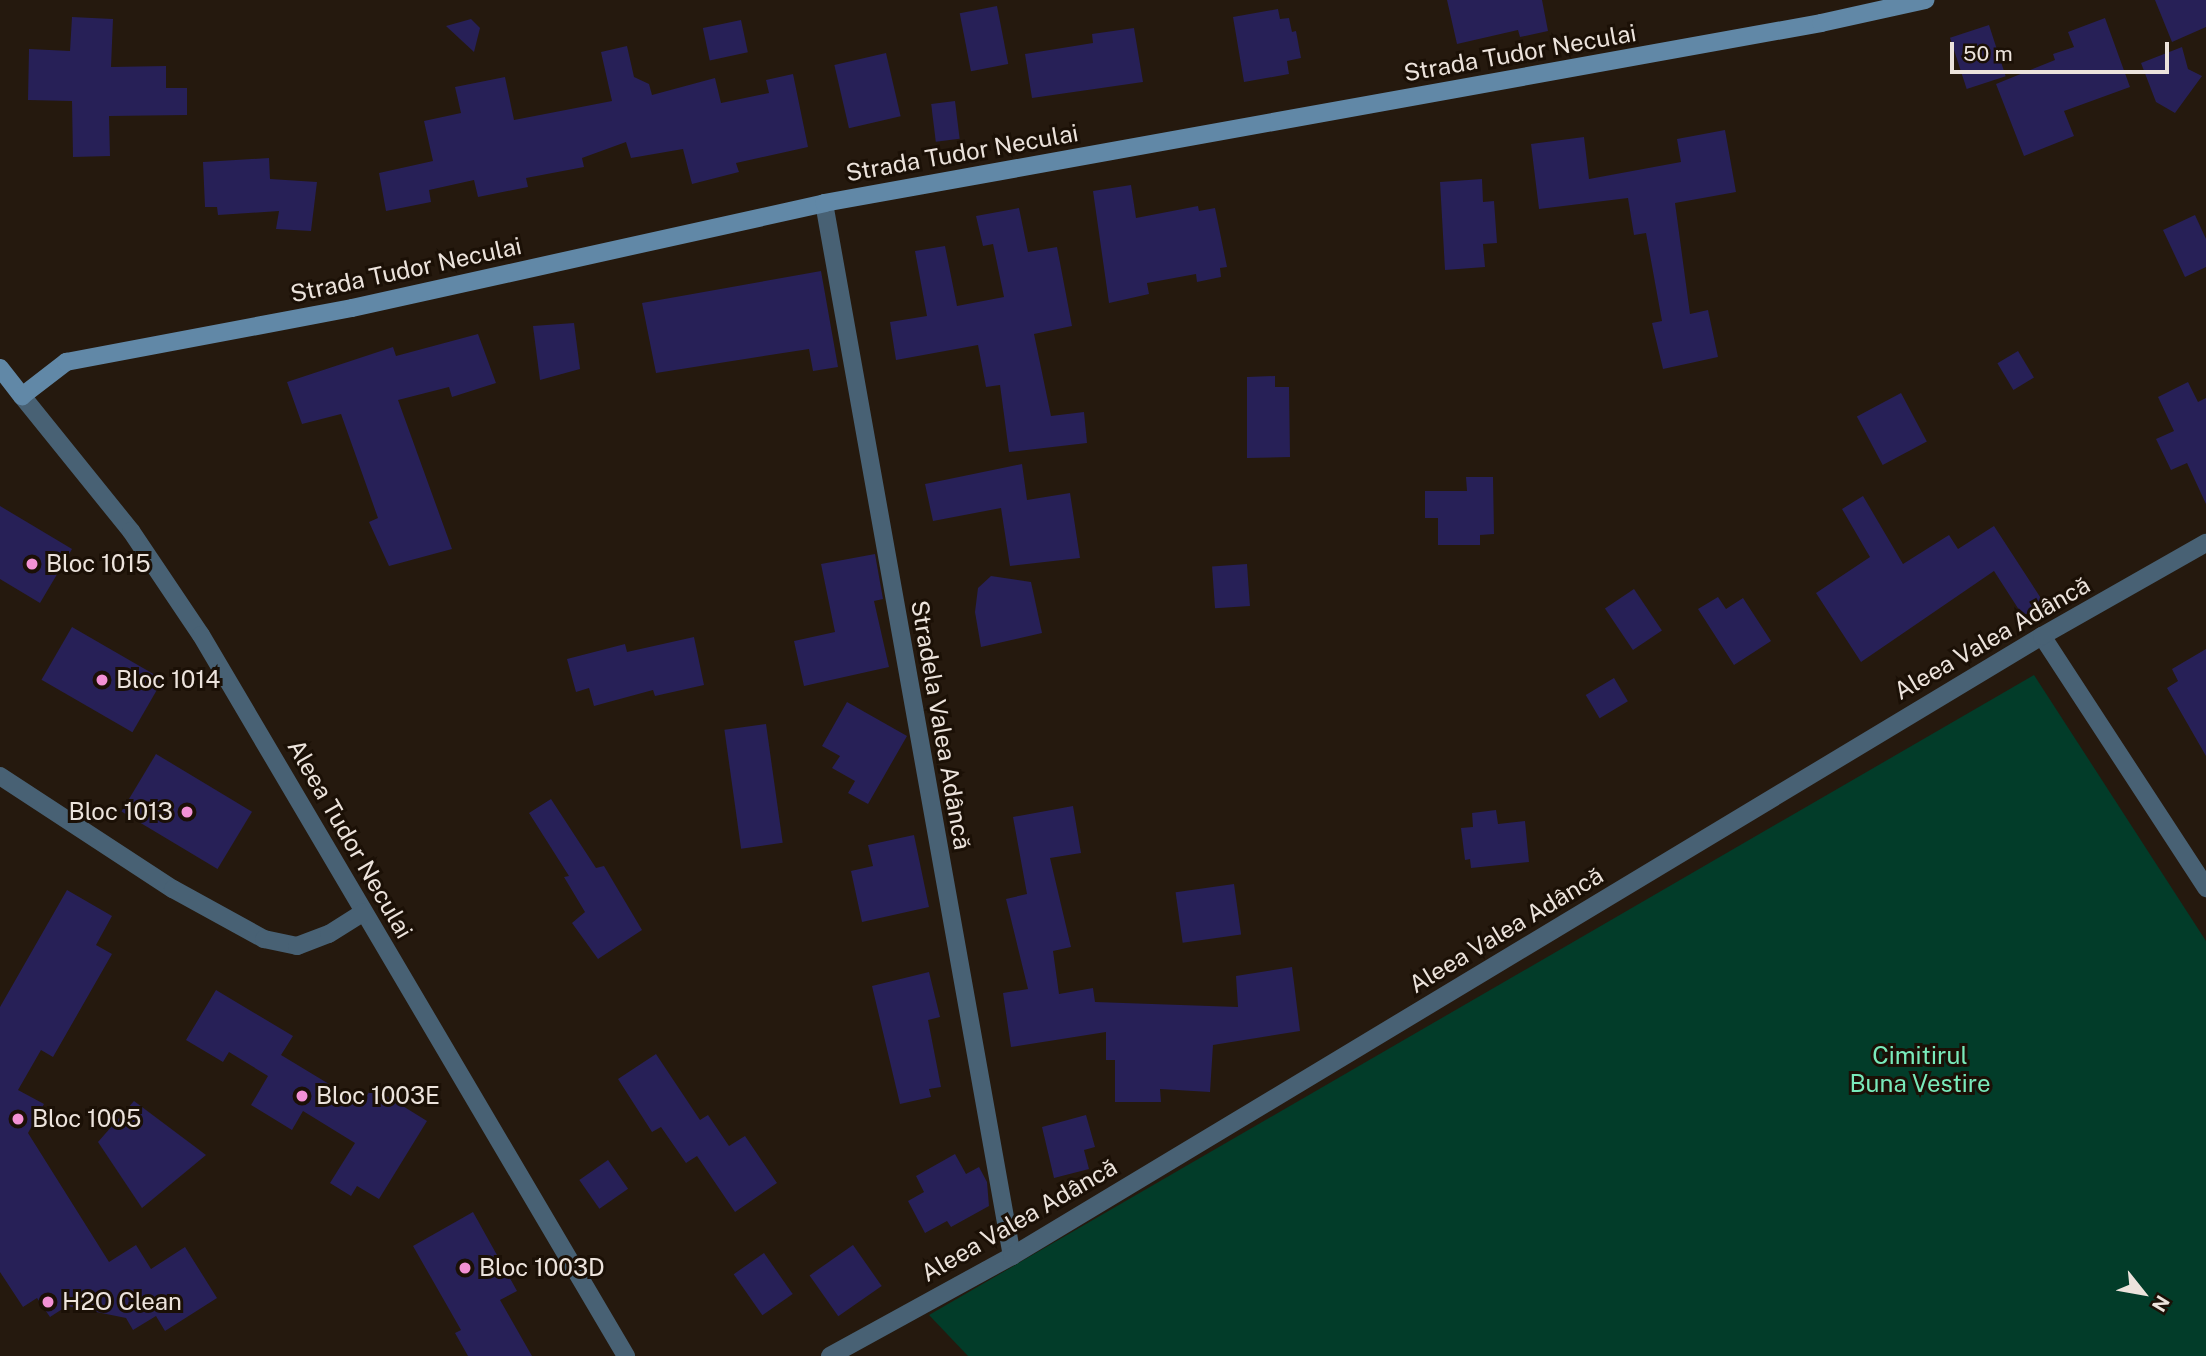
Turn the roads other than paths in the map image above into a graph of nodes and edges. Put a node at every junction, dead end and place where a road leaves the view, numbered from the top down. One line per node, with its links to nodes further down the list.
1 (1925, 0): 2 (street, Strada Tudor Neculai)
2 (824, 203): 4 (street, Strada Tudor Neculai); 10 (street, Stradela Valea Adâncă)
3 (0, 368): 4 (street, Aleea Tudor Neculai)
4 (22, 396): 9 (street, Aleea Tudor Neculai)
5 (2206, 543): 6 (street, Aleea Valea Adâncă)
6 (2042, 636): 8 (street); 10 (street, Aleea Valea Adâncă)
7 (0, 776): 9 (street)
8 (2206, 888)
9 (364, 912): 11 (street, Aleea Tudor Neculai)
10 (1012, 1256): 12 (street, Aleea Valea Adâncă)
11 (626, 1356)
12 (830, 1356)

